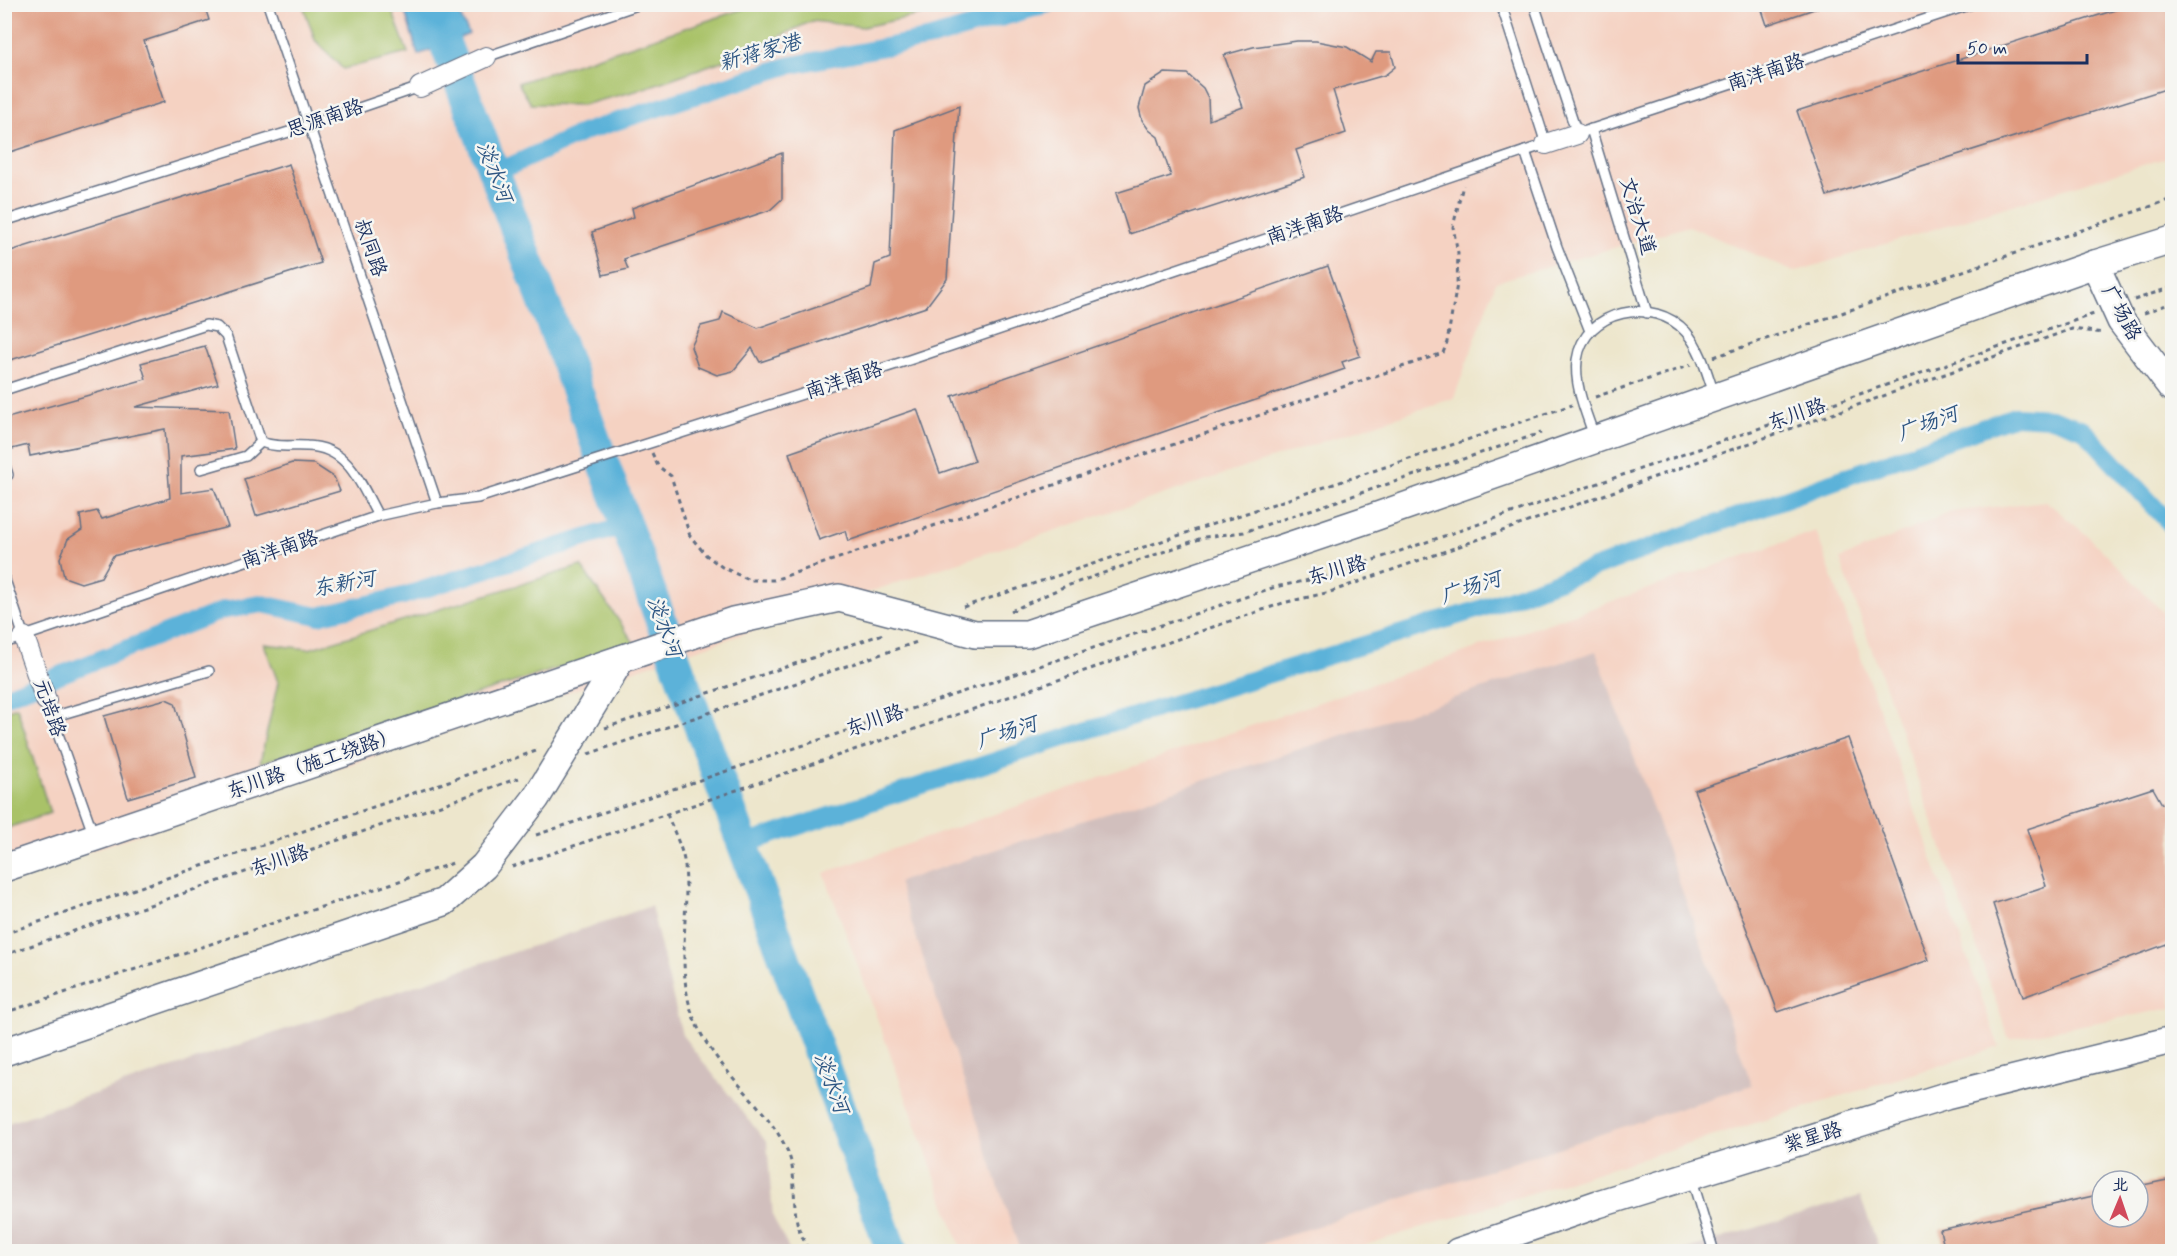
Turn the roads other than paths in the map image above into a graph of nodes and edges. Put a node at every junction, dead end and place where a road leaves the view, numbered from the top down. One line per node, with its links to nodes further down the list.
1 (268, 4): 8 (lane, 叔同路)
2 (640, 4): 6 (lane, 思源南路)
3 (1501, 4): 10 (lane)
4 (1534, 4): 9 (lane, 文治大道)
5 (1972, 4): 9 (lane, 南洋南路)
6 (486, 57): 7 (street, 思源南路)
7 (420, 87): 8 (lane, 思源南路)
8 (309, 125): 12 (lane, 思源南路); 25 (lane, 叔同路)
9 (1584, 131): 10 (street, 南洋南路); 15 (lane, 文治大道)
10 (1546, 144): 11 (lane, 南洋南路)
11 (1525, 151): 16 (lane); 25 (lane, 南洋南路)
12 (4, 221)
13 (2172, 240): 14 (main road, 东川路)
14 (2095, 264): 17 (main road, 广场路); 19 (main road, 东川路)
15 (1647, 313): 16 (lane); 19 (lane)
16 (1590, 331): 20 (lane)
17 (2172, 388)
18 (4, 390): 21 (lane)
19 (1715, 397): 20 (main road, 东川路)
20 (1595, 439): 30 (main road, 东川路)
21 (261, 442): 23 (lane); 26 (lane)
22 (4, 463): 24 (lane)
23 (201, 469)
24 (8, 475)
25 (437, 503): 26 (lane, 南洋南路)
26 (378, 516): 28 (lane, 南洋南路)
27 (4, 577): 28 (lane, 元培路)
28 (24, 637): 29 (lane, 南洋南路); 32 (street, 元培路)
29 (4, 643)
30 (621, 659): 33 (main road, 东川路（施工绕路）); 36 (main road)
31 (209, 671): 32 (lane)
32 (49, 709): 33 (lane, 元培路)
33 (95, 838): 34 (main road, 东川路（施工绕路）)
34 (4, 868)
35 (2172, 1040): 37 (main road, 紫星路)
36 (4, 1052)
37 (1690, 1175): 38 (main road, 紫星路); 39 (lane)
38 (1458, 1251)
39 (1714, 1251)

